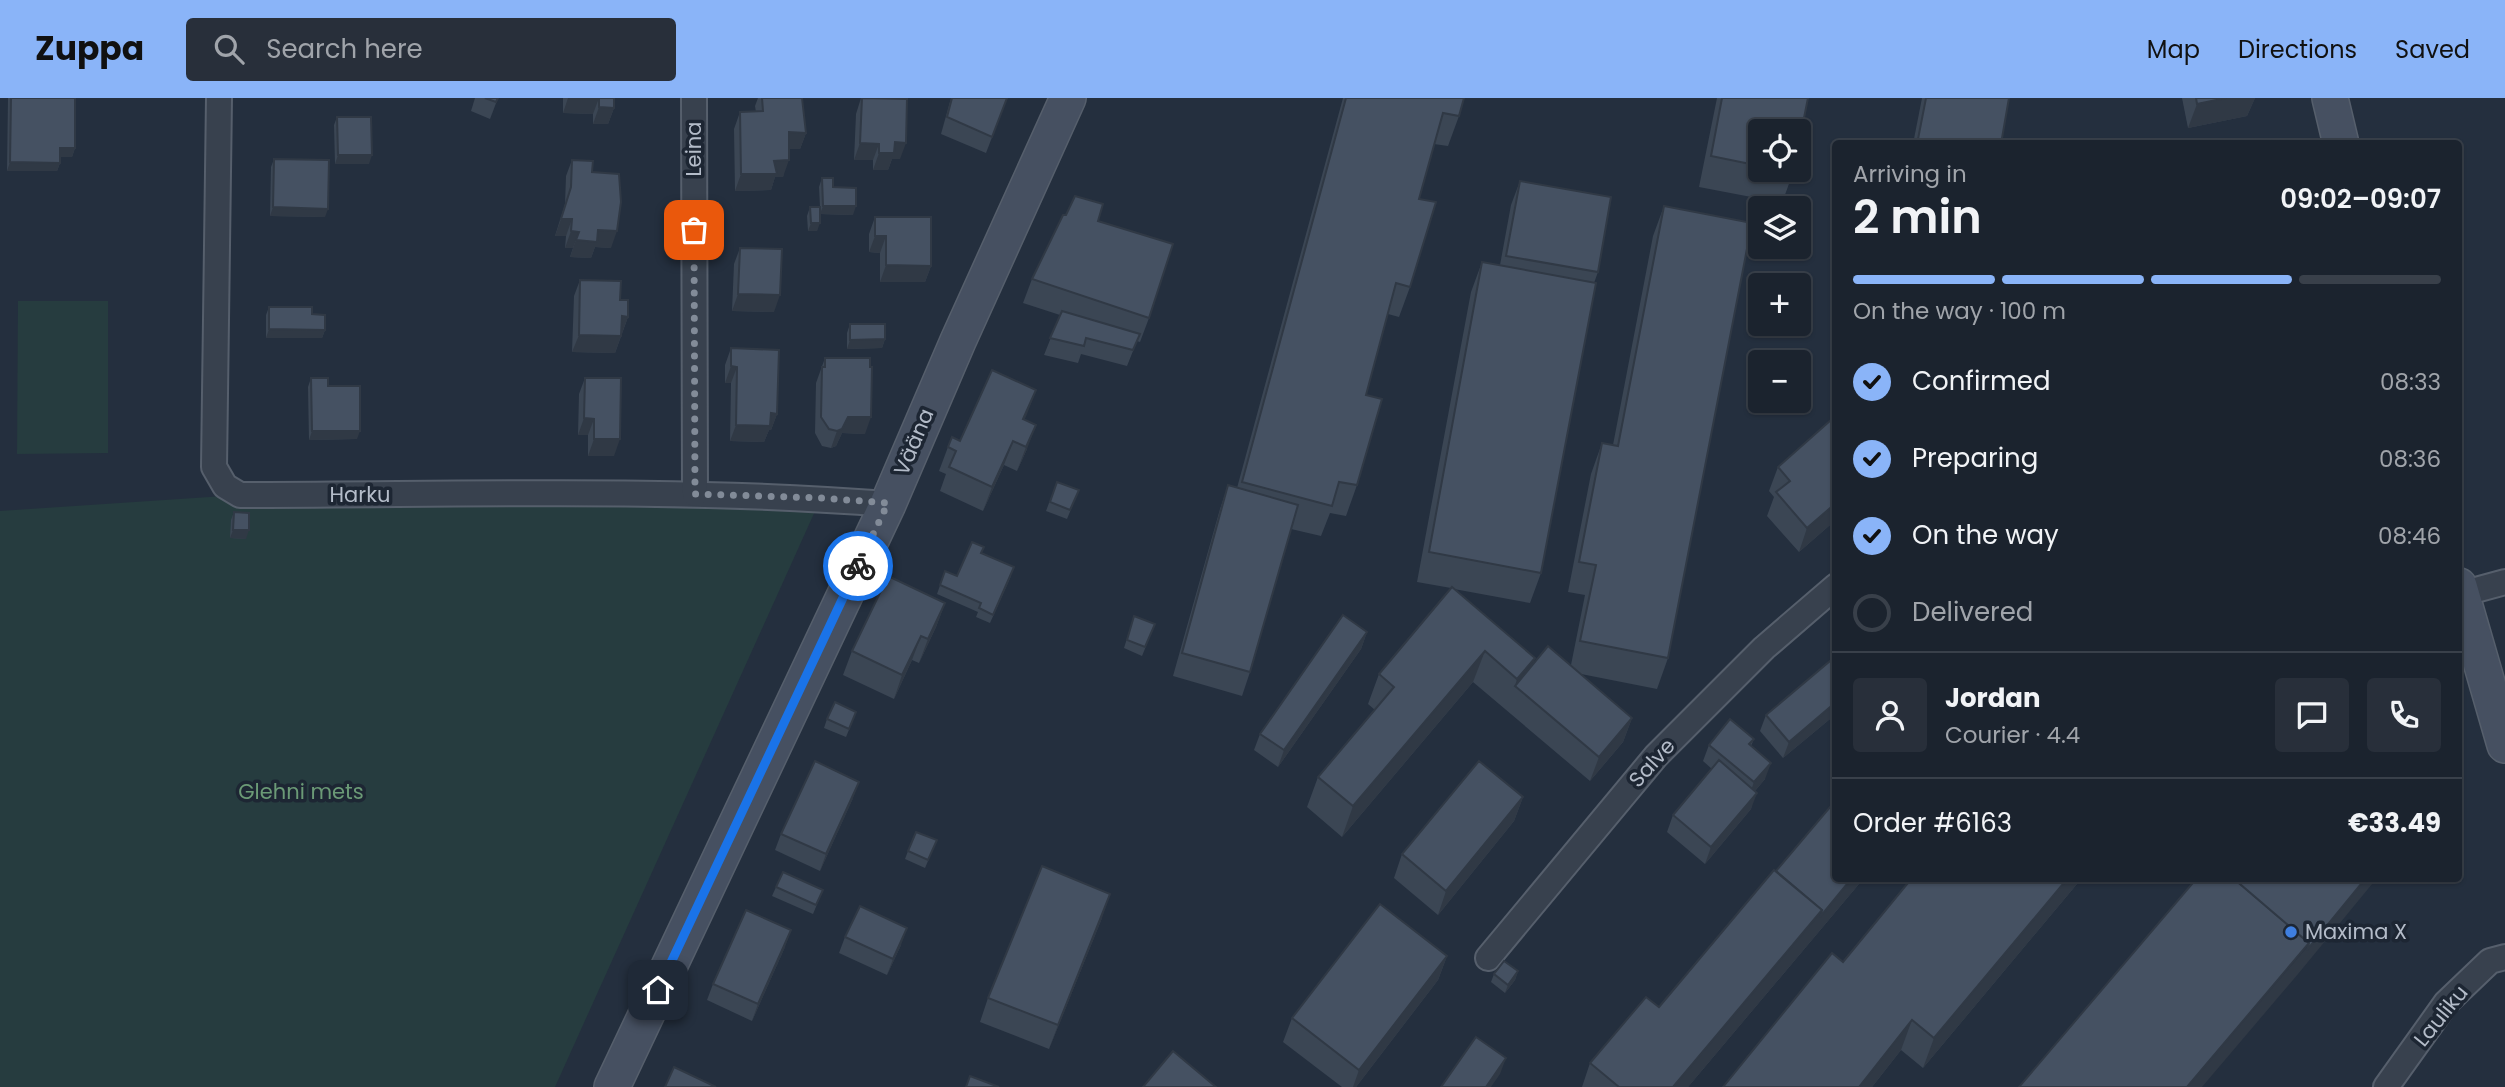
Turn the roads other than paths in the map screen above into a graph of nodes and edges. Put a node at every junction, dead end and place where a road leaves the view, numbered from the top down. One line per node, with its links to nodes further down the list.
1 (219, 98): 6 (street, Harku)
2 (694, 98): 6 (street, Leina)
3 (1068, 98): 7 (street, Vääna)
4 (2330, 98): 5 (street)
5 (2340, 140)
6 (695, 494): 7 (street, Harku)
7 (888, 503): 15 (street, Vääna)
8 (2505, 582): 10 (street)
9 (1832, 589): 14 (street, Salve)
10 (2462, 590)
11 (2462, 597): 12 (street)
12 (2505, 746)
13 (2505, 957): 16 (street, Lauliku)
14 (1488, 958)
15 (612, 1087)
16 (2386, 1087)

